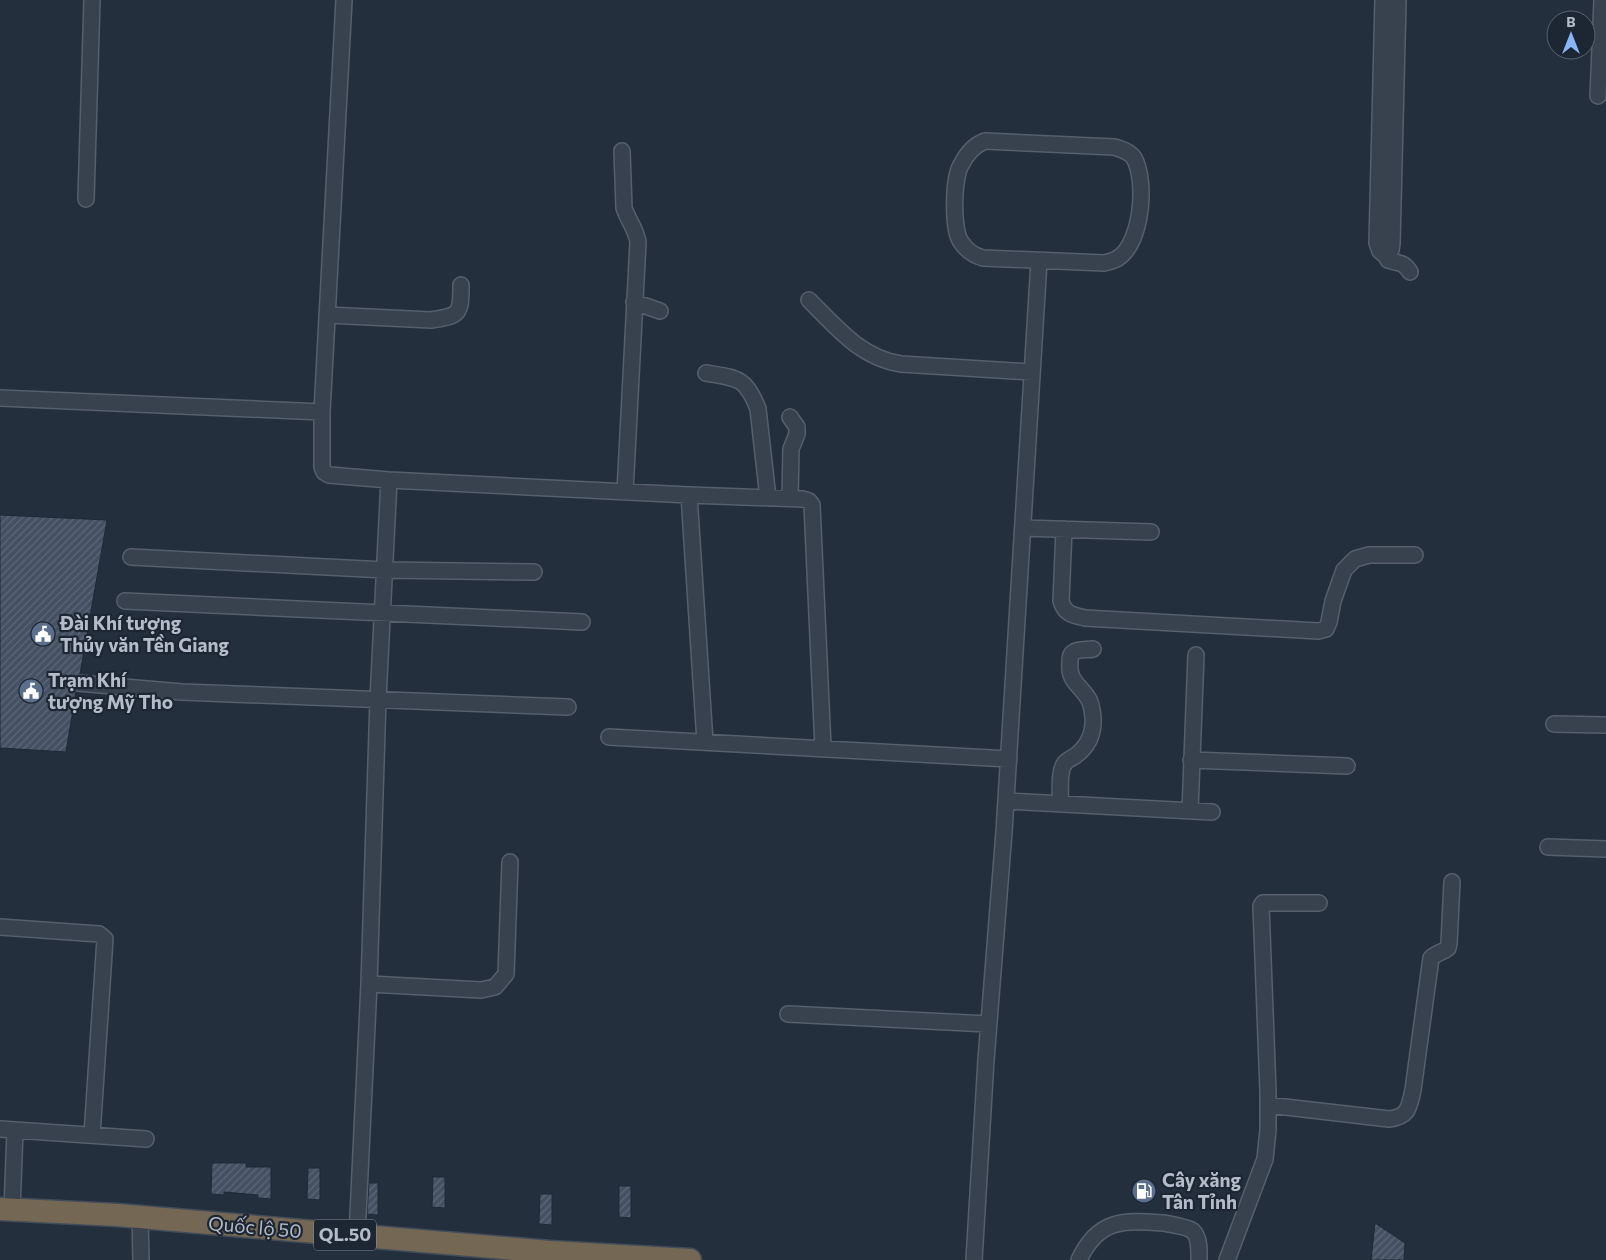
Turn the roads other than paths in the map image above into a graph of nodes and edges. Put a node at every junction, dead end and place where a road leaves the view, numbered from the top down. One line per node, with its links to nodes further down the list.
1 (92, 0): 10 (street)
2 (344, 0): 18 (street)
3 (1383, 0): 6 (street)
4 (1398, 0): 7 (street)
5 (1602, 0): 8 (street)
6 (1381, 60): 7 (street); 11 (street)
7 (1397, 60): 11 (street)
8 (1598, 96)
9 (622, 151): 16 (street)
10 (86, 199)
11 (1386, 256): 13 (street)
12 (1039, 261): 12 (street); 19 (street)
13 (1410, 272)
14 (461, 285): 18 (street)
15 (809, 300): 19 (street)
16 (634, 302): 17 (street); 25 (street)
17 (660, 312)
18 (327, 315): 22 (street)
19 (1032, 372): 29 (street)
20 (706, 373): 27 (street)
21 (0, 398): 22 (street)
22 (322, 412): 24 (street)
23 (790, 417): 28 (street)
24 (389, 480): 25 (street); 34 (street)
25 (625, 492): 26 (street)
26 (689, 495): 27 (street); 47 (street)
27 (768, 498): 28 (street)
28 (790, 498): 48 (street)
29 (1023, 528): 30 (street); 49 (street)
30 (1064, 529): 31 (street); 32 (street)
31 (1151, 532)
32 (1415, 555)
33 (131, 557): 34 (street)
34 (385, 570): 35 (street); 37 (street)
35 (534, 572)
36 (125, 601): 37 (street)
37 (383, 612): 38 (street); 42 (street)
38 (582, 622)
39 (1092, 649): 53 (street)
40 (1196, 656): 50 (street)
41 (78, 683): 42 (street)
42 (378, 699): 43 (street); 62 (street)
43 (568, 707)
44 (1554, 724): 45 (street)
45 (1606, 725)
46 (609, 737): 47 (street)
47 (705, 742): 48 (street)
48 (823, 748): 49 (street)
49 (1009, 759): 52 (street)
50 (1191, 760): 51 (street); 54 (street)
51 (1347, 766)
52 (1006, 801): 53 (street); 64 (street)
53 (1060, 804): 54 (street)
54 (1190, 811): 55 (street)
55 (1212, 812)
56 (1548, 847): 57 (street)
57 (1606, 849)
58 (510, 862): 62 (street)
59 (1452, 882): 65 (street)
60 (1319, 902): 65 (street)
61 (0, 927): 68 (street)
62 (369, 984): 72 (street)
63 (788, 1014): 64 (street)
64 (988, 1024): 76 (street)
65 (1268, 1105): 79 (street)
66 (0, 1128): 67 (street)
67 (16, 1130): 68 (street); 70 (street)
68 (92, 1135): 69 (street)
69 (146, 1140)
70 (6, 1210): 71 (highway, Quốc lộ 50 / QL.50)
71 (140, 1217): 72 (highway, Quốc lộ 50 / QL.50); 74 (street)
72 (357, 1236): 73 (highway, Quốc lộ 50 / QL.50)
73 (550, 1256): 75 (highway, Quốc lộ 50 / QL.50)
74 (141, 1260)
75 (690, 1260)
76 (974, 1260)
77 (1079, 1260): 78 (street)
78 (1199, 1260)
79 (1227, 1260)

